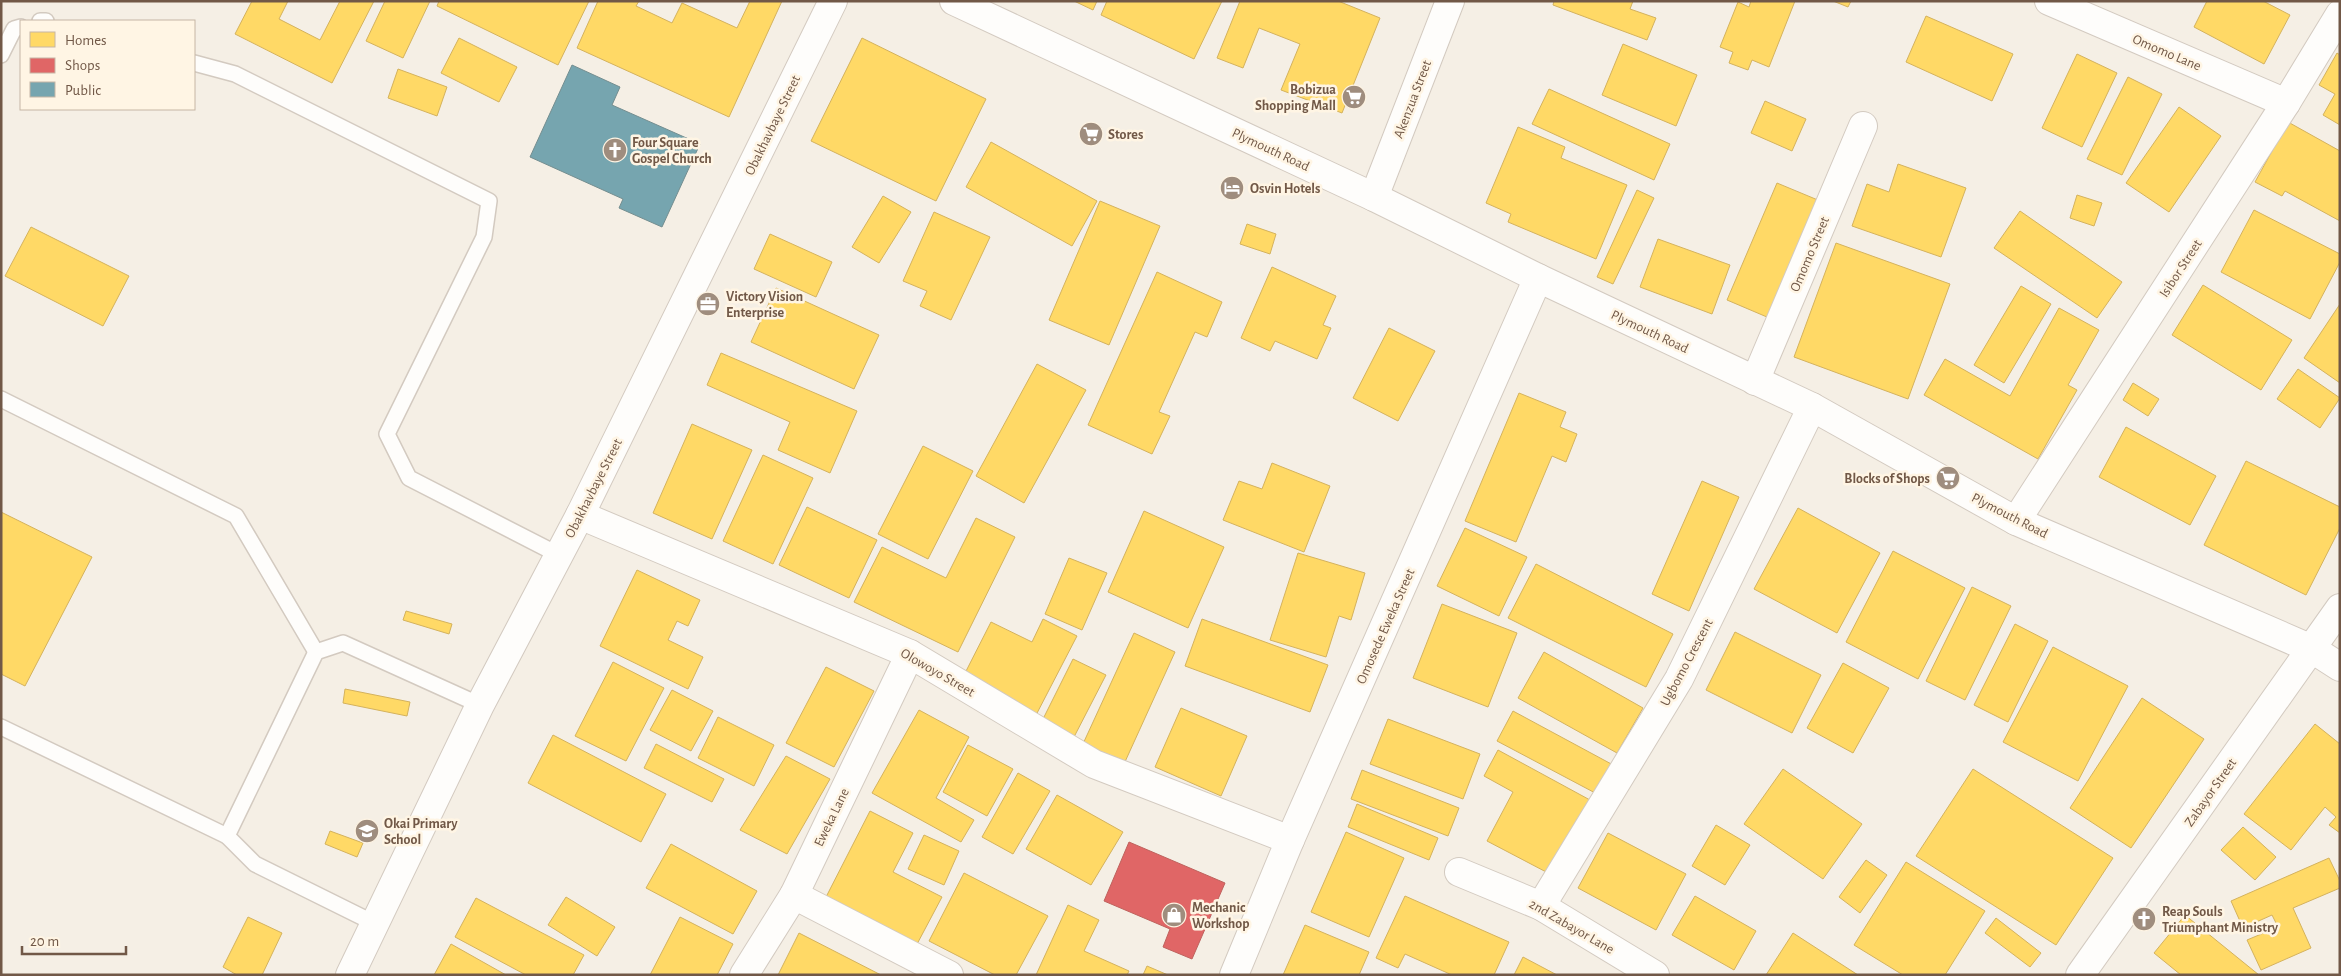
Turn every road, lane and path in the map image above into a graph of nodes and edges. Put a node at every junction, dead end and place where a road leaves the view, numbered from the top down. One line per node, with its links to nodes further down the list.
1 (833, 1): 16 (street, Obakhavbaye Street)
2 (954, 1): 11 (street, Plymouth Road)
3 (1450, 1): 11 (street, Akenzua Street)
4 (2049, 1): 9 (street, Omomo Lane)
5 (2340, 14): 9 (street, Isibor Street)
6 (20, 27): 7 (lane)
7 (1, 55)
8 (195, 62): 18 (lane)
9 (2286, 103): 17 (street, Isibor Street)
10 (1863, 126): 13 (street, Omomo Street)
11 (1374, 197): 12 (street, Plymouth Road)
12 (1538, 278): 13 (street, Plymouth Road); 27 (street, Omosede Eweka Street)
13 (1756, 380): 15 (street, Plymouth Road)
14 (1, 400): 21 (lane)
15 (1812, 407): 17 (street, Plymouth Road); 30 (street, Ugbomo Crescent)
16 (580, 515): 18 (street, Obakhavbaye Street); 22 (street, Olowoyo Street)
17 (2016, 521): 20 (street, Plymouth Road)
18 (559, 555): 24 (street, Obakhavbaye Street)
19 (2340, 608): 20 (street, Zabayor Street)
20 (2312, 648): 23 (street, Plymouth Road); 37 (street, Zabayor Street)
21 (316, 652): 24 (lane); 26 (lane)
22 (910, 654): 27 (street, Olowoyo Street); 29 (street, Eweka Lane)
23 (2340, 667)
24 (480, 704): 31 (street, Obakhavbaye Street)
25 (1, 727): 26 (lane)
26 (227, 836): 31 (lane)
27 (1290, 840): 35 (street, Omosede Eweka Street)
28 (1459, 872): 30 (street, 2nd Zabayor Lane)
29 (794, 895): 33 (street, Eweka Lane); 34 (street)
30 (1541, 906): 36 (street, 2nd Zabayor Lane)
31 (374, 923): 32 (street, Obakhavbaye Street)
32 (350, 975)
33 (744, 975)
34 (949, 975)
35 (1234, 975)
36 (1654, 975)
37 (2080, 975)

